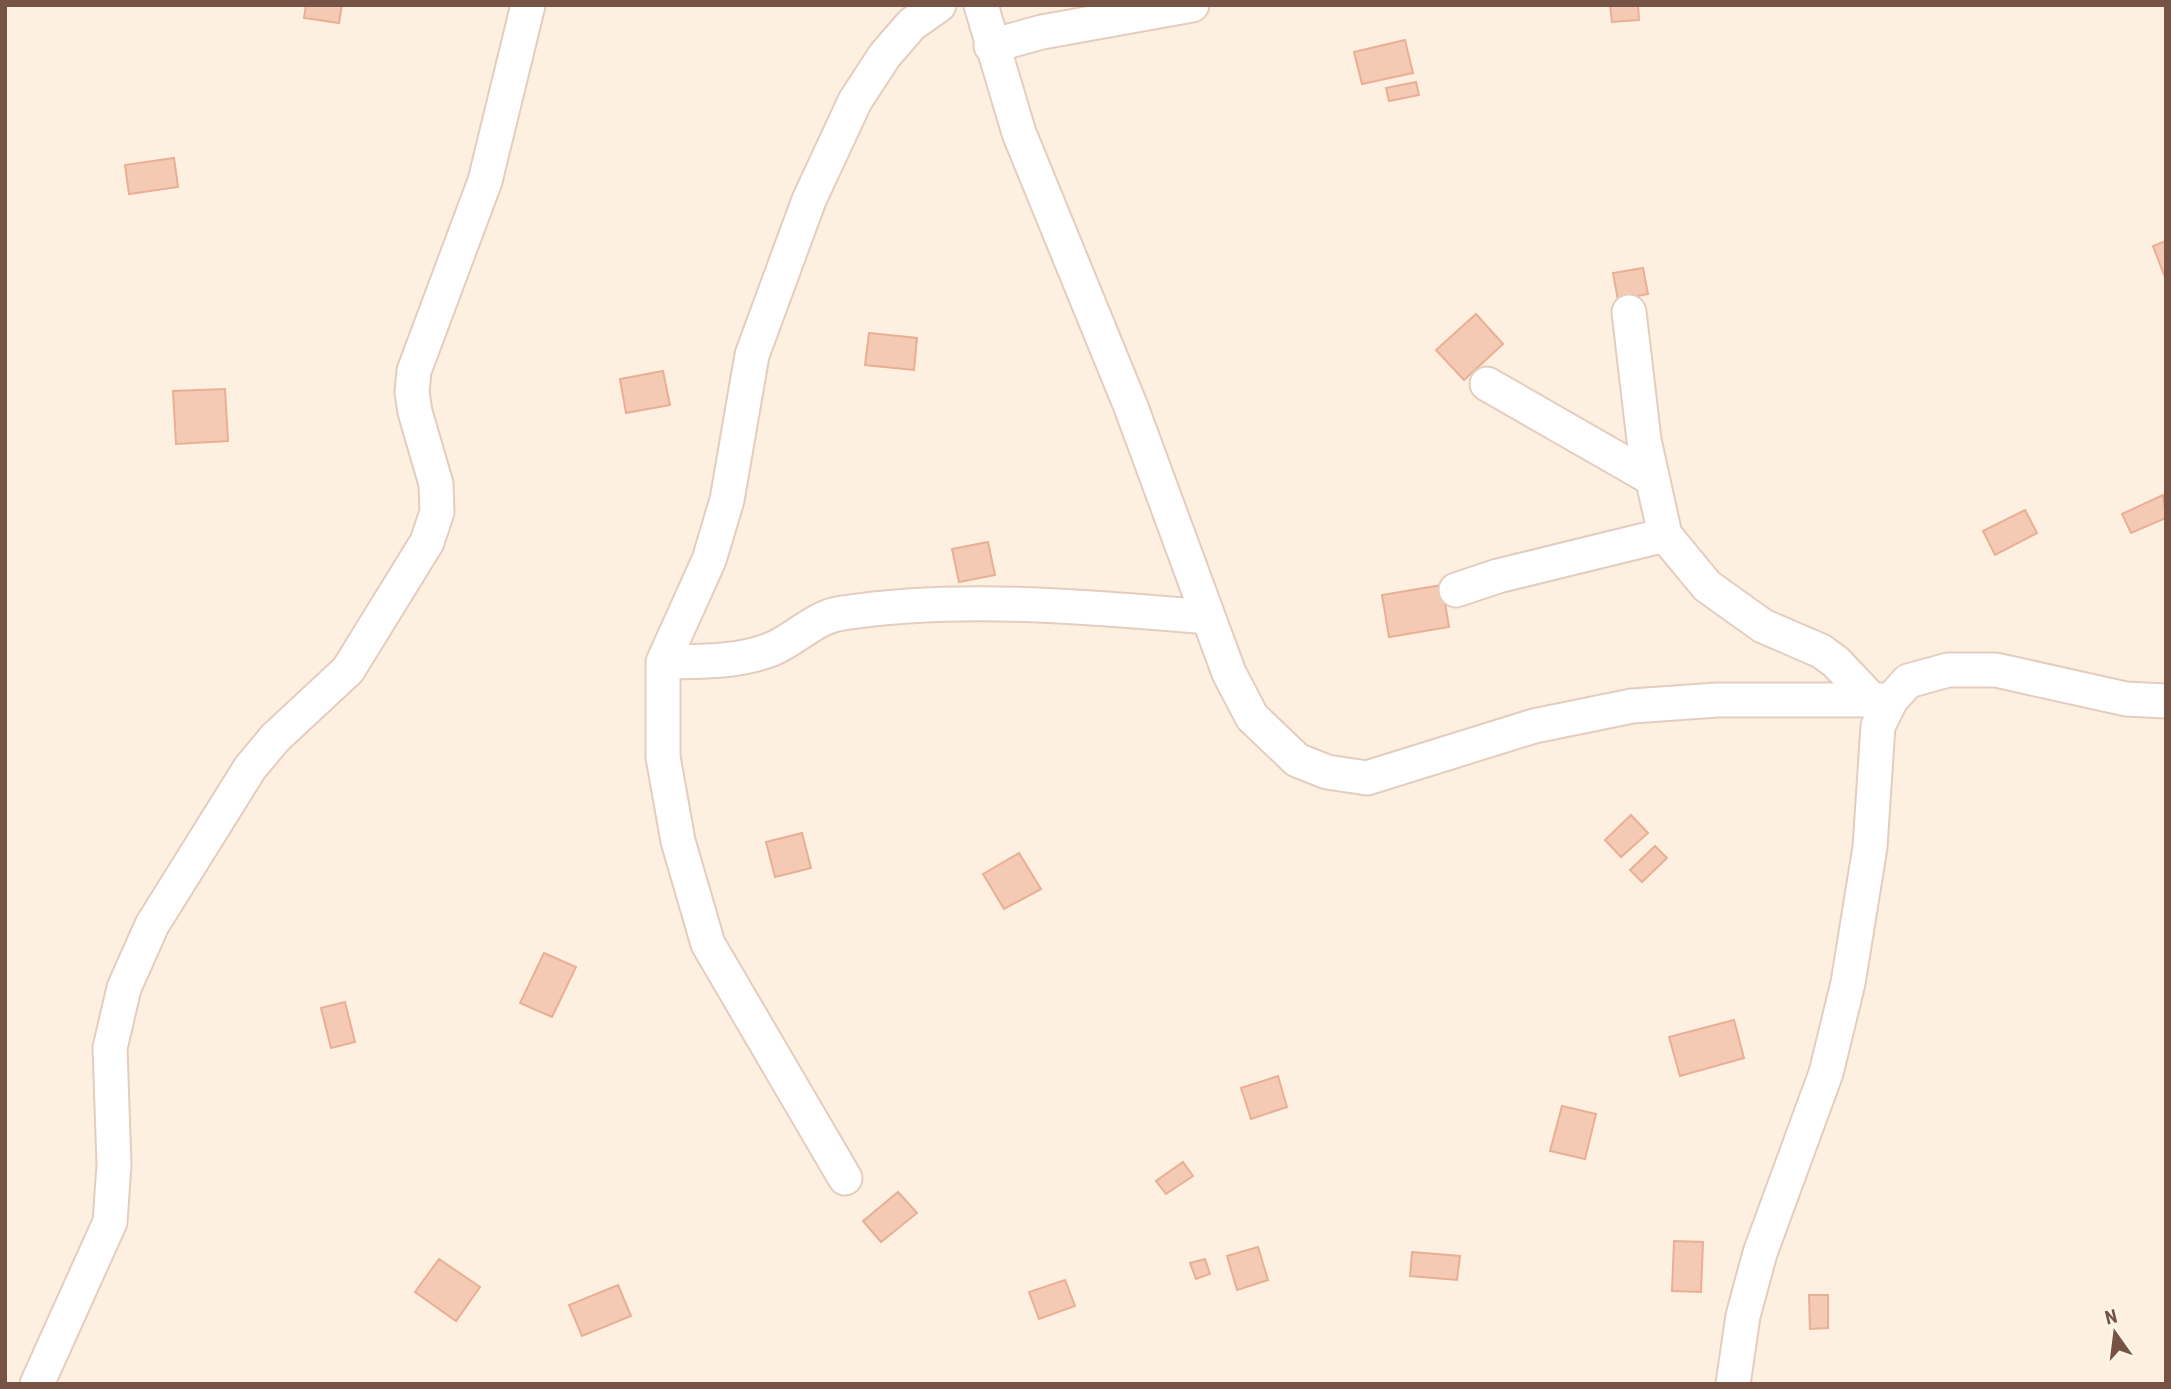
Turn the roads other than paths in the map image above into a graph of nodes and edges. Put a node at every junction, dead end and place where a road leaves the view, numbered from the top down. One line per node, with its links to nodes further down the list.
1 (528, 5): 16 (street)
2 (939, 5): 12 (street)
3 (981, 5): 5 (street)
4 (1192, 5): 5 (street)
5 (991, 46): 11 (street)
6 (1629, 312): 8 (street)
7 (1487, 384): 8 (street)
8 (1651, 478): 9 (street)
9 (1665, 535): 10 (street); 13 (street)
10 (1456, 590)
11 (1208, 617): 12 (street); 13 (street)
12 (663, 662): 15 (street)
13 (1881, 700): 14 (street); 17 (street)
14 (2166, 701)
15 (845, 1178)
16 (37, 1384)
17 (1733, 1384)

